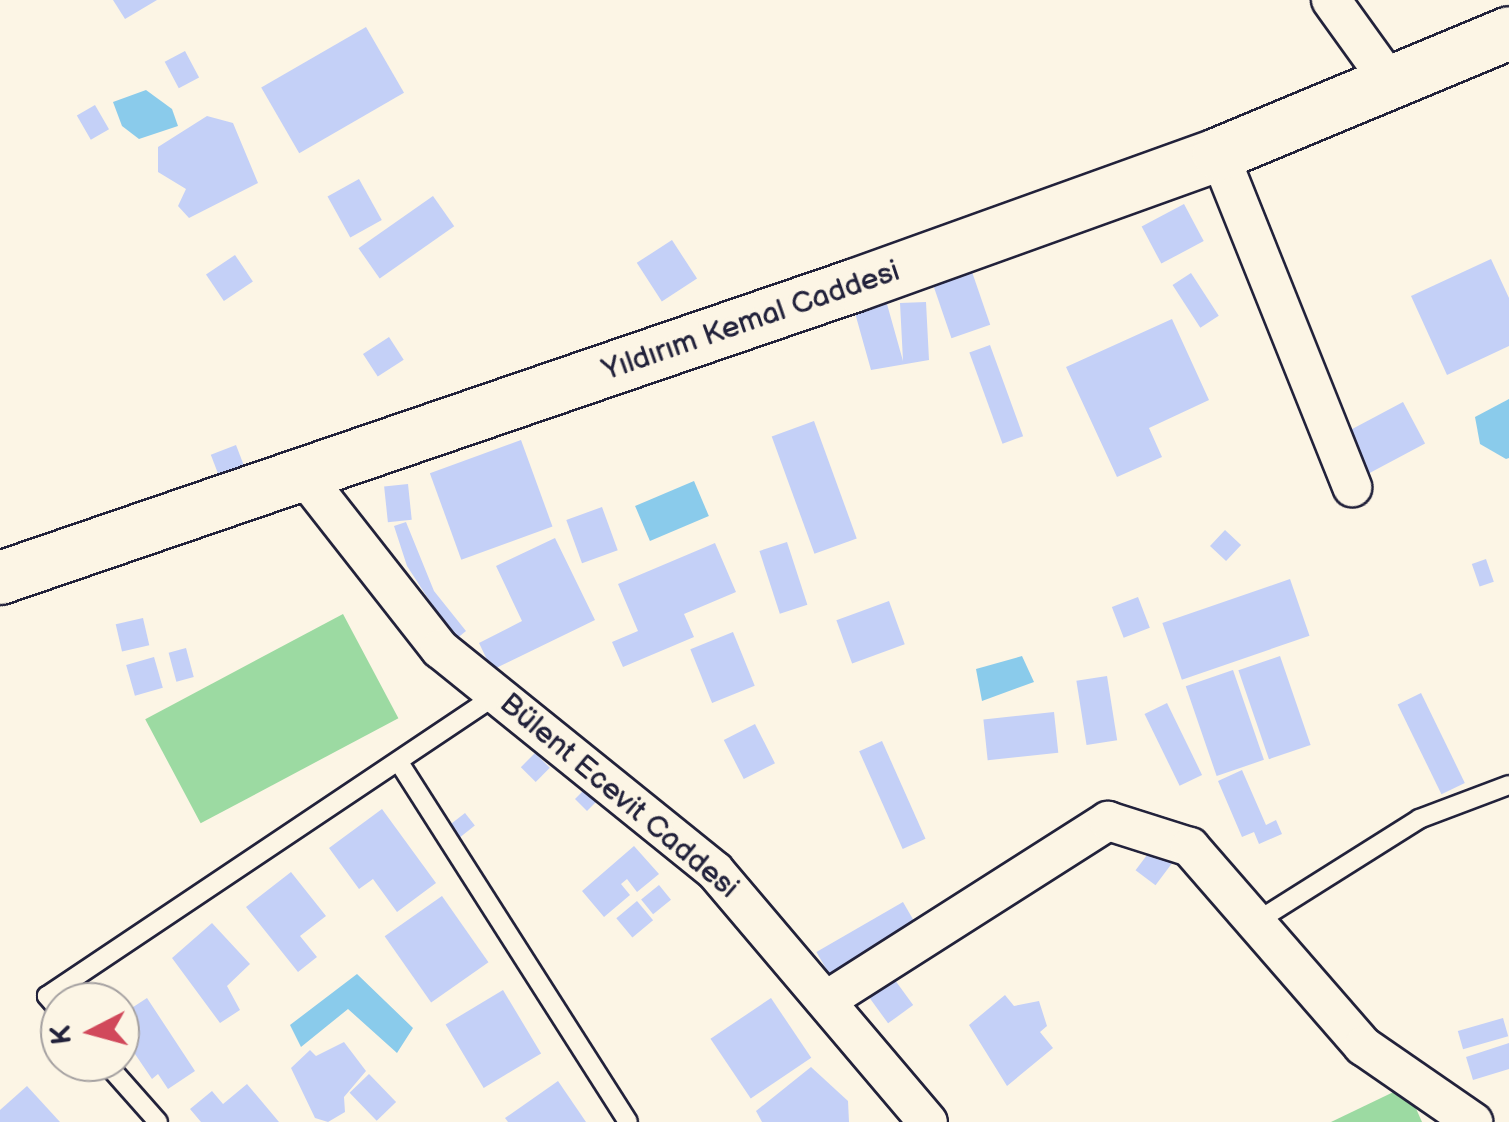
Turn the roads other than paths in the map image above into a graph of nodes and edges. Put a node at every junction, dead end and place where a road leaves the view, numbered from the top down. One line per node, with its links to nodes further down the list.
1 (1331, 0): 3 (street)
2 (1503, 36): 3 (street, Yıldırım Kemal Caddesi)
3 (1388, 78): 4 (street, Yıldırım Kemal Caddesi)
4 (1219, 154): 5 (street, Yıldırım Kemal Caddesi); 6 (street)
5 (305, 477): 7 (street, Yıldırım Kemal Caddesi); 8 (street, Bülent Ecevit Caddesi)
6 (1352, 487)
7 (0, 578)
8 (498, 693): 9 (lane); 13 (street, Bülent Ecevit Caddesi)
9 (400, 764): 12 (lane); 16 (lane)
10 (1509, 784): 11 (lane)
11 (1254, 923): 13 (street); 18 (street)
12 (68, 982)
13 (830, 998): 17 (street, Bülent Ecevit Caddesi)
14 (123, 1082): 15 (lane)
15 (158, 1122)
16 (628, 1122)
17 (928, 1122)
18 (1473, 1122)

